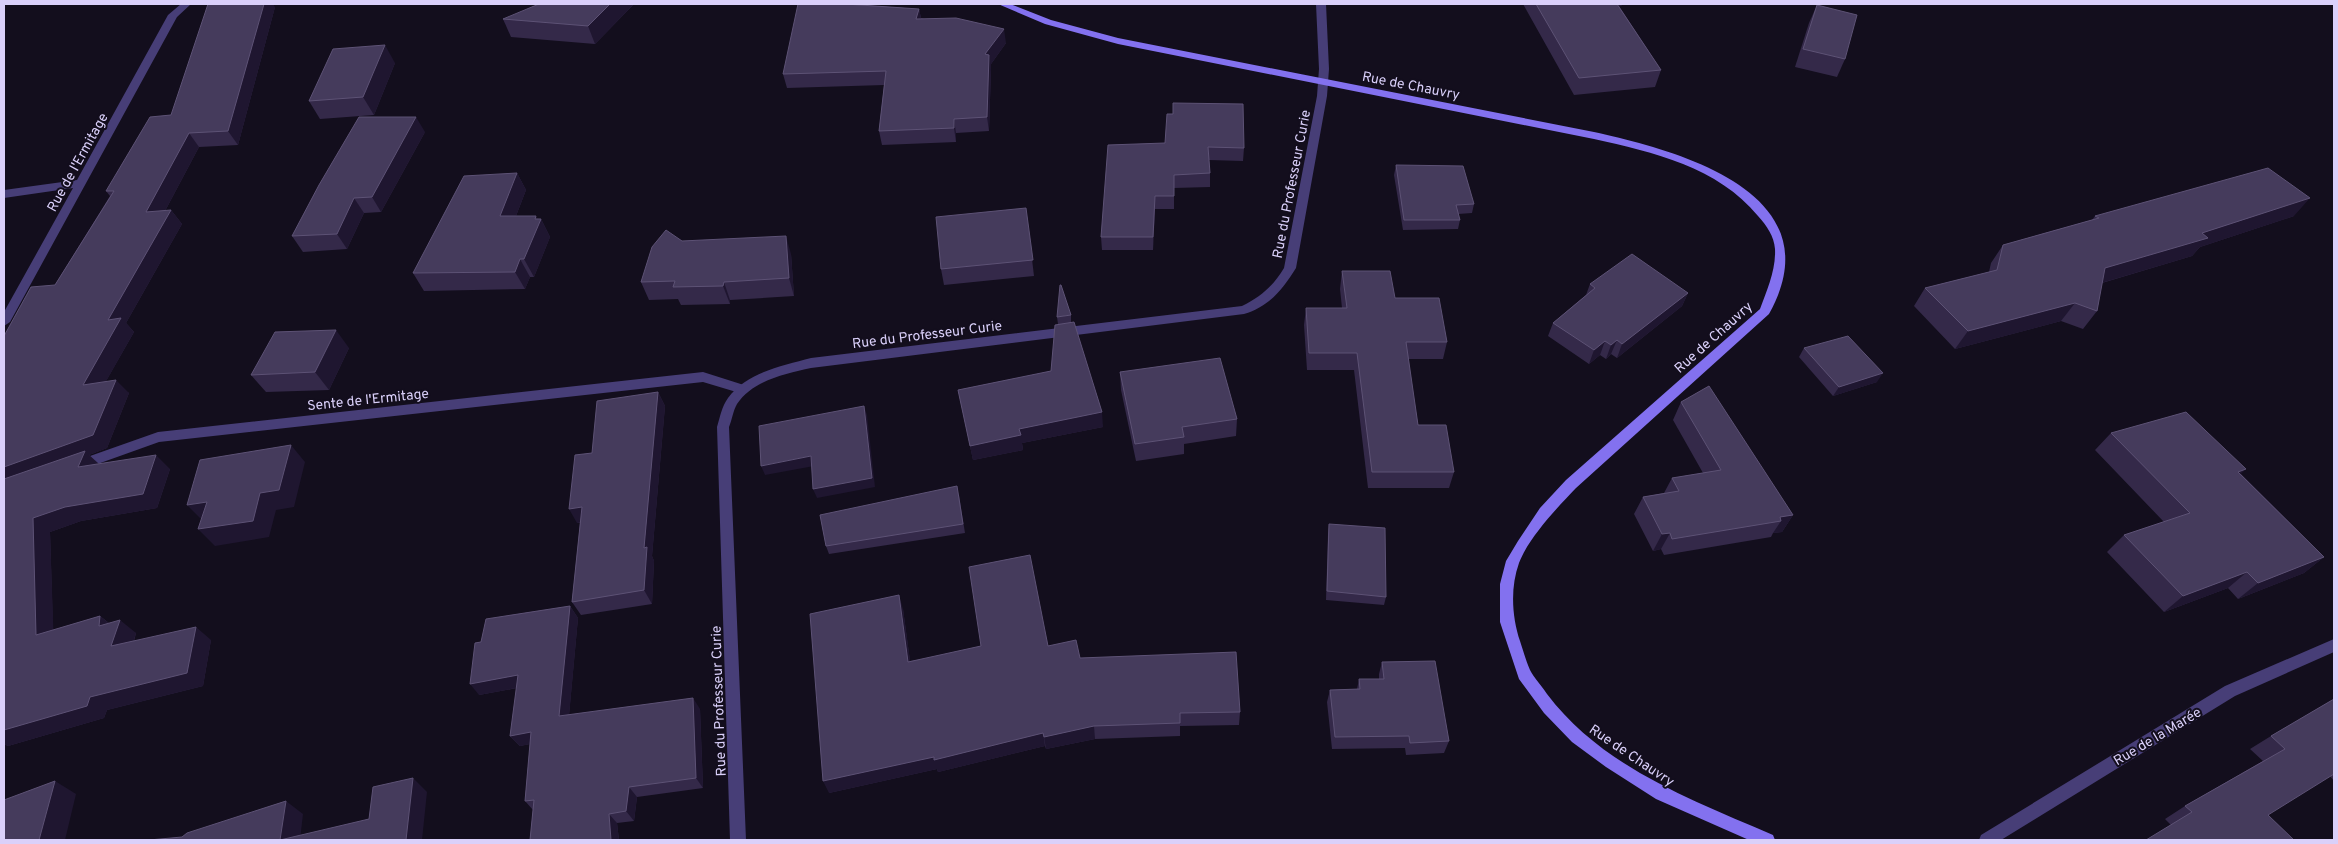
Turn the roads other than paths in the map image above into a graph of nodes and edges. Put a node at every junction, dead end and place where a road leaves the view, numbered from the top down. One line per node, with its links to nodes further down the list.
1 (186, 4): 4 (street)
2 (1003, 4): 5 (street, Rue de Chauvry)
3 (1321, 4): 5 (street, Rue du Professeur Curie)
4 (172, 9): 6 (street, Rue de l'Ermitage)
5 (1322, 83): 9 (street, Rue du Professeur Curie); 13 (street, Rue de Chauvry)
6 (82, 183): 7 (street); 8 (street, Rue de l'Ermitage)
7 (4, 194)
8 (4, 322)
9 (743, 389): 10 (street, Sente de l'Ermitage); 12 (street, Rue du Professeur Curie)
10 (67, 470)
11 (2334, 645): 14 (street, Rue de la Marée)
12 (738, 840)
13 (1767, 840)
14 (1987, 840)

